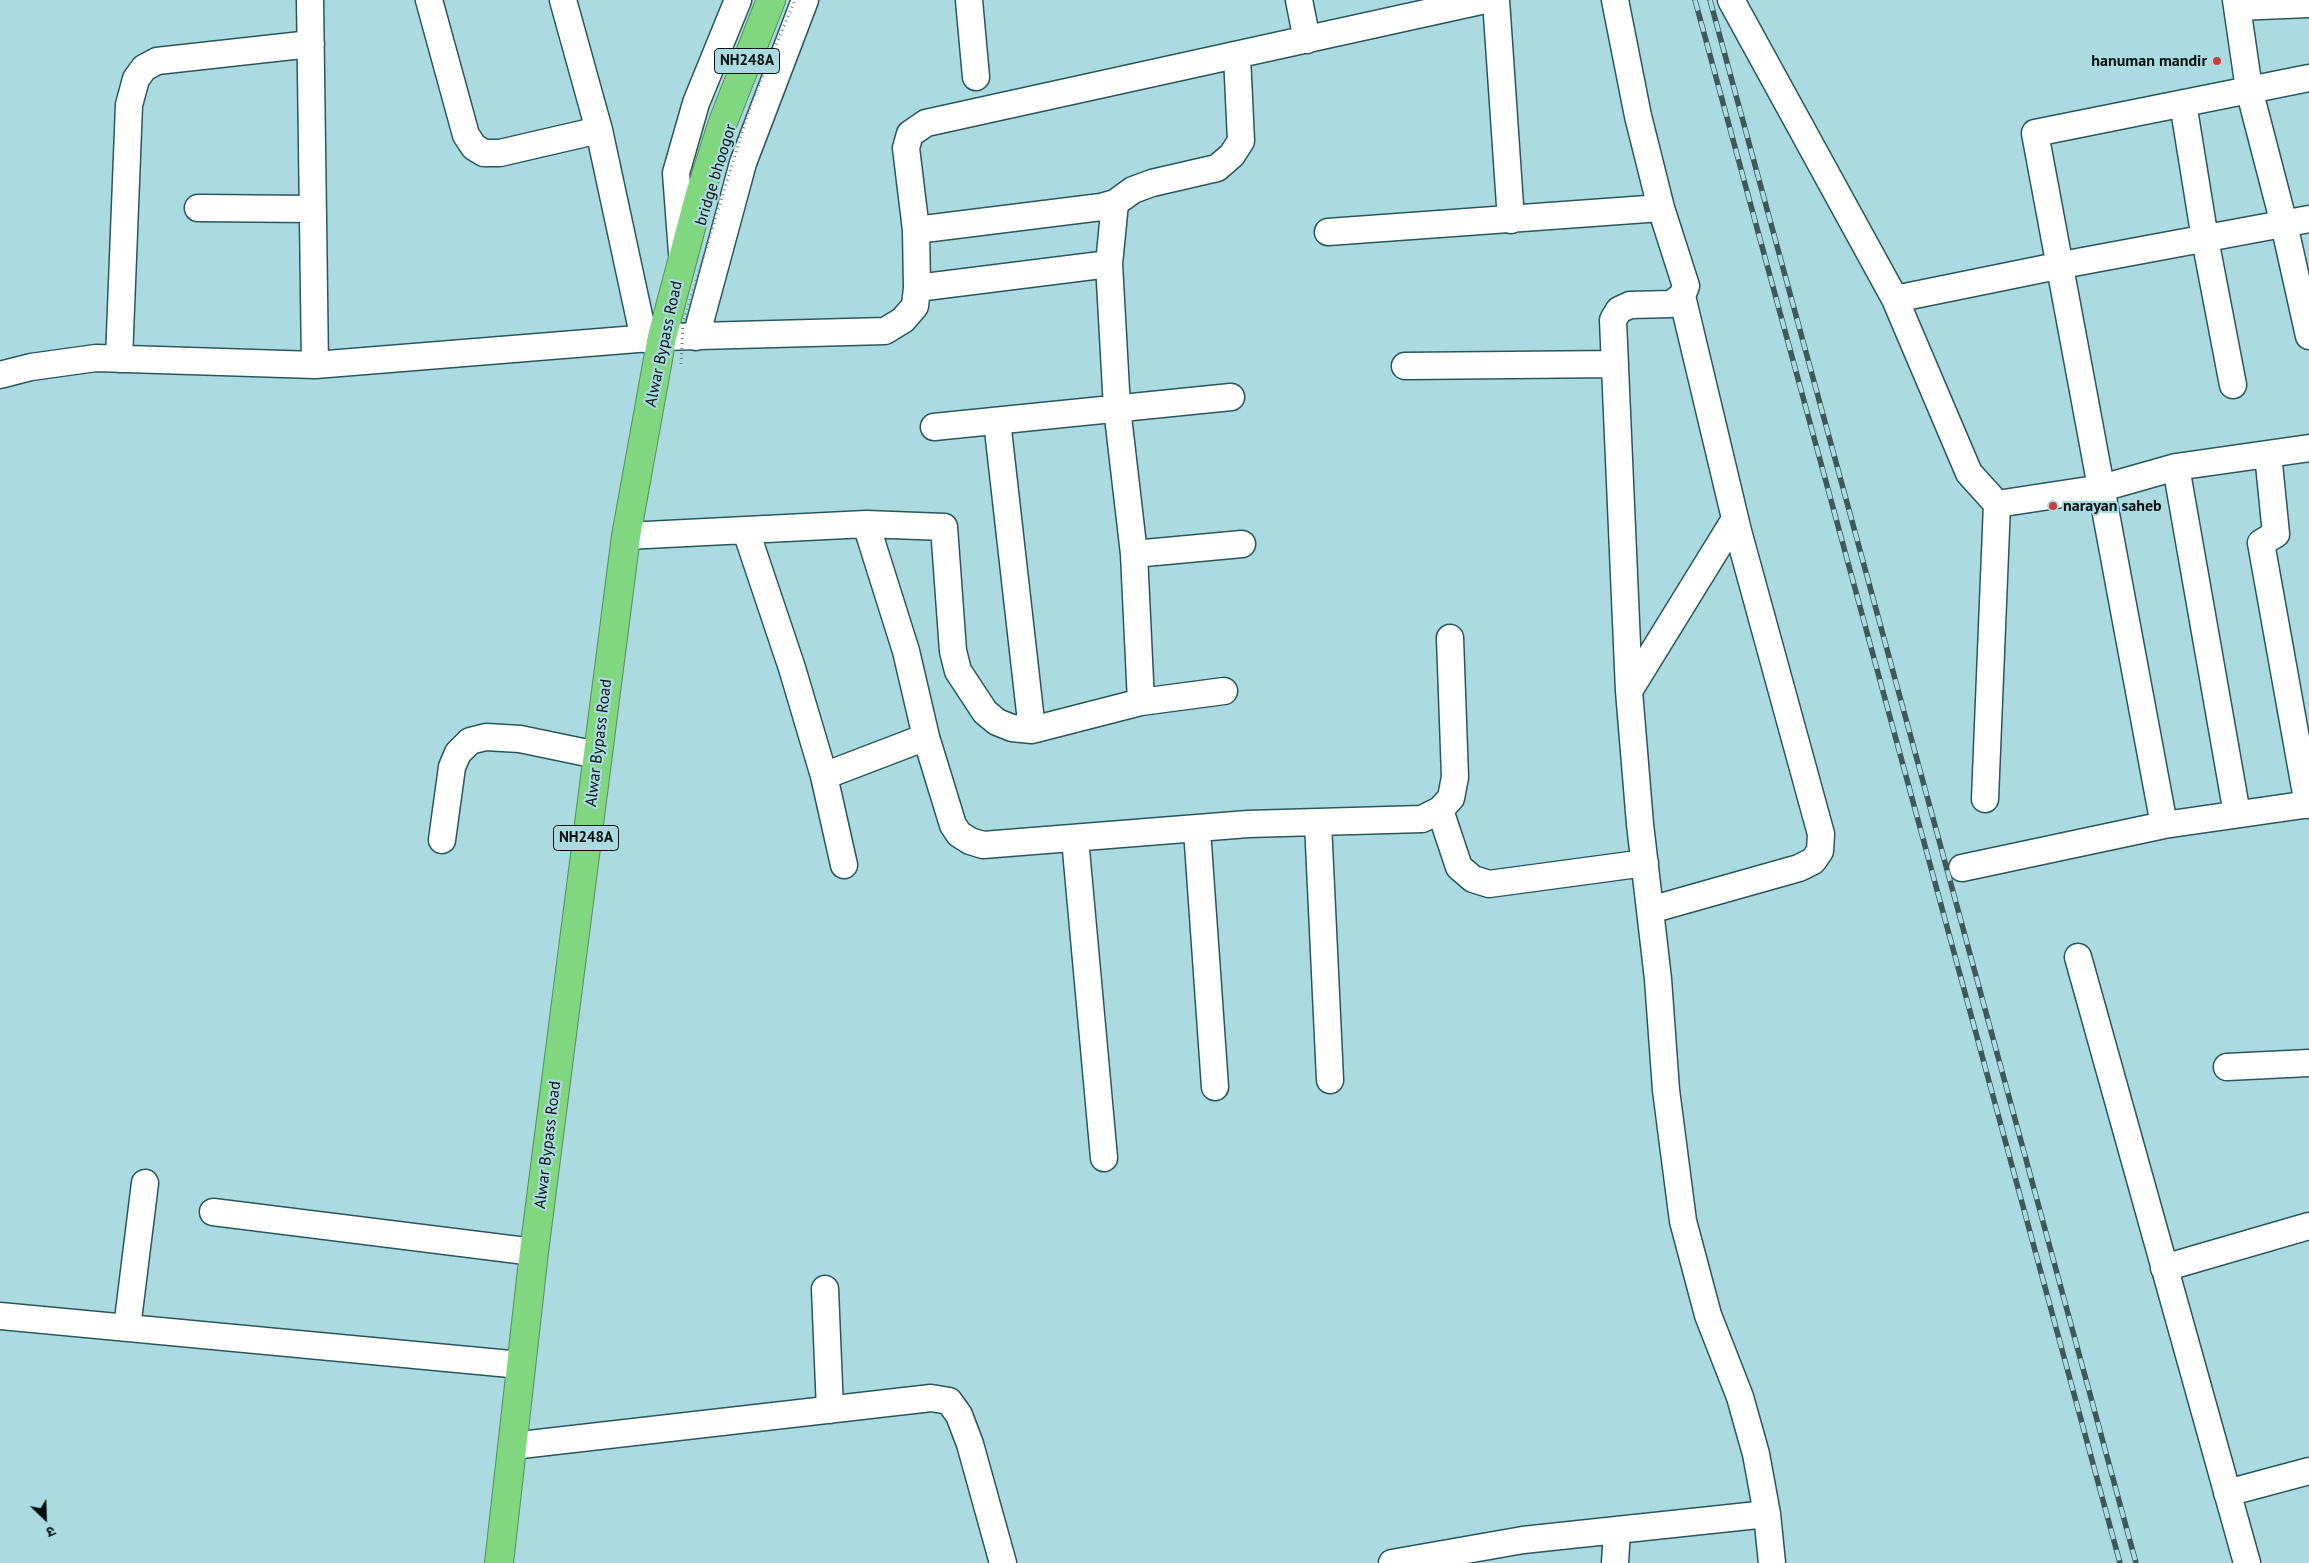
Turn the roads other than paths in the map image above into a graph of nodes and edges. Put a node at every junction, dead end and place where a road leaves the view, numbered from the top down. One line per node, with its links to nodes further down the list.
1 (310, 0): 16 (street)
2 (429, 0): 22 (street)
3 (563, 0): 22 (street)
4 (738, 0): 32 (street)
5 (771, 0): 32 (highway, Alwar Bypass Road / NH248A)
6 (805, 0): 39 (street)
7 (969, 0): 18 (street)
8 (1299, 0): 15 (street)
9 (1485, 0): 15 (street)
10 (1496, 0): 27 (street)
11 (1615, 0): 25 (street)
12 (1731, 0): 37 (street)
13 (2236, 4): 14 (street); 20 (street)
14 (2309, 4)
15 (1307, 40): 17 (street)
16 (311, 44): 26 (street); 41 (street)
17 (1237, 56): 23 (street); 29 (street)
18 (976, 77)
19 (2309, 78): 20 (street)
20 (2249, 89): 21 (street); 28 (street)
21 (2183, 103): 31 (street); 34 (street)
22 (599, 130): 40 (street)
23 (1116, 203): 29 (street); 33 (street)
24 (198, 208): 26 (street)
25 (1661, 208): 27 (street); 36 (street)
26 (311, 209): 43 (street)
27 (1511, 220): 30 (street)
28 (2297, 222): 31 (street); 38 (street)
29 (916, 230): 35 (street)
30 (1328, 232)
31 (2205, 239): 34 (street); 46 (street)
32 (682, 260): 40 (highway, Alwar Bypass Road / NH248A)
33 (1109, 264): 35 (street); 48 (street)
34 (2062, 265): 37 (street); 54 (street)
35 (917, 288): 39 (street)
36 (1682, 296): 42 (street); 56 (street)
37 (1895, 299): 55 (street)
38 (2309, 336)
39 (696, 337): 40 (street)
40 (653, 338): 43 (street); 59 (highway, Alwar Bypass Road / NH248A)
41 (119, 359): 43 (street); 45 (street)
42 (1615, 364): 44 (street); 64 (street)
43 (315, 365)
44 (1405, 366)
45 (0, 375)
46 (2233, 385)
47 (1230, 397): 48 (street)
48 (1117, 408): 49 (street); 61 (street)
49 (997, 420): 50 (street); 66 (street)
50 (934, 427)
51 (2309, 448): 52 (street)
52 (2268, 454): 53 (street); 71 (street)
53 (2176, 467): 54 (street); 73 (street)
54 (2102, 488): 55 (street); 75 (street)
55 (1998, 504): 70 (street)
56 (1735, 519): 64 (street); 82 (street)
57 (866, 524): 58 (street); 66 (street); 67 (street)
58 (746, 531): 59 (street); 69 (street)
59 (626, 536): 68 (highway, Alwar Bypass Road / NH248A)
60 (1242, 544): 61 (street)
61 (1134, 554): 65 (street)
62 (1450, 638): 72 (street)
63 (1224, 691): 65 (street)
64 (1628, 691): 79 (street)
65 (1141, 702): 66 (street)
66 (1032, 730)
67 (926, 737): 69 (street); 77 (street)
68 (597, 755): 78 (street); 92 (highway, Alwar Bypass Road / NH248A)
69 (824, 776): 80 (street)
70 (1985, 800)
71 (2308, 805): 73 (street)
72 (1440, 810): 74 (street); 79 (street)
73 (2237, 814): 75 (street)
74 (1318, 823): 76 (street); 86 (street)
75 (2164, 825): 81 (street)
76 (1197, 830): 77 (street); 87 (street)
77 (1075, 839): 88 (street)
78 (442, 840)
79 (1645, 863): 82 (street)
80 (844, 865)
81 (1962, 868)
82 (1650, 910): 102 (street)
83 (2078, 957): 93 (street)
84 (2309, 1063): 85 (street)
85 (2227, 1067)
86 (1330, 1080)
87 (1215, 1087)
88 (1104, 1158)
89 (145, 1183): 96 (street)
90 (213, 1212): 92 (street)
91 (2309, 1227): 93 (street)
92 (534, 1252): 97 (highway, Alwar Bypass Road / NH248A)
93 (2164, 1268): 101 (street)
94 (825, 1289): 98 (street)
95 (0, 1316): 96 (street)
96 (127, 1328): 97 (street)
97 (521, 1365): 99 (highway, Alwar Bypass Road / NH248A)
98 (830, 1410): 99 (street); 106 (street)
99 (512, 1446): 105 (highway, Alwar Bypass Road / NH248A)
100 (2309, 1471): 101 (street)
101 (2227, 1493): 110 (street)
102 (1767, 1514): 103 (street); 109 (street)
103 (1617, 1530): 104 (street); 108 (street)
104 (1494, 1554): 107 (street)
105 (499, 1563)
106 (1003, 1563)
107 (1392, 1563)
108 (1615, 1563)
109 (1772, 1563)
110 (2247, 1563)

